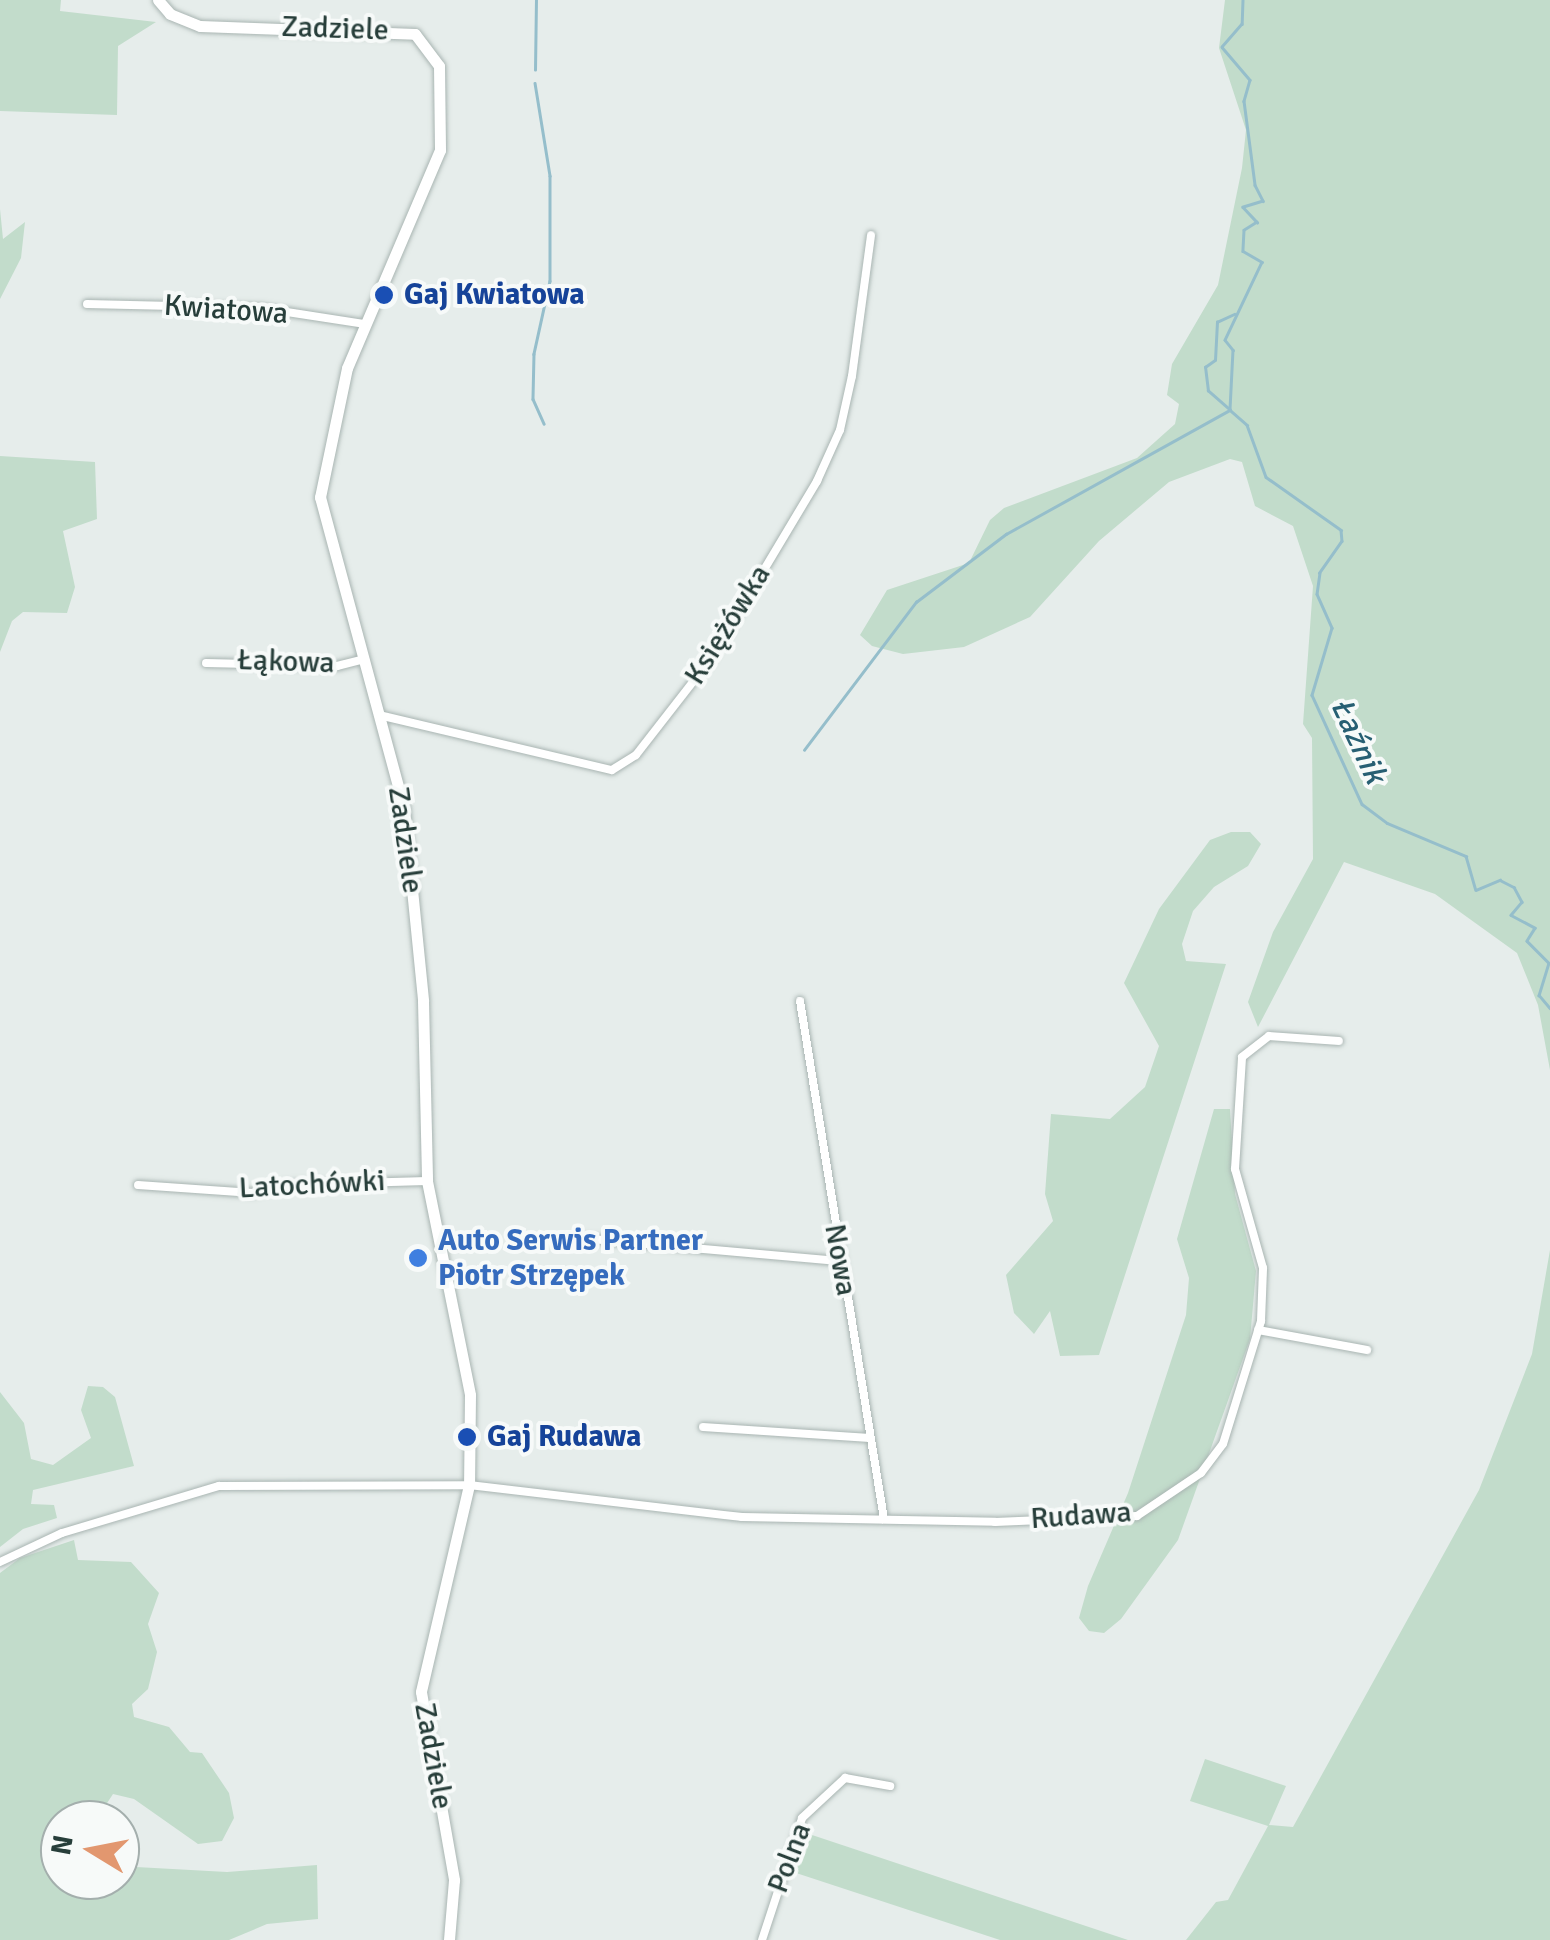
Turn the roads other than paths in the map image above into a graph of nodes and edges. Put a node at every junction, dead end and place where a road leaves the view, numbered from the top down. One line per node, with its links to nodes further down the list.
1 (158, 0): 4 (street, Zadziele)
2 (871, 234): 7 (street, Księżówka)
3 (86, 304): 4 (street, Kwiatowa)
4 (364, 324): 5 (street, Zadziele)
5 (365, 659): 6 (street, Łąkowa); 7 (street, Zadziele)
6 (206, 663)
7 (383, 716): 10 (street, Zadziele)
8 (800, 1001): 13 (street, Nowa)
9 (1339, 1041): 14 (street, Rudawa)
10 (426, 1180): 11 (street, Latochówki); 18 (street, Zadziele)
11 (138, 1185)
12 (581, 1238): 13 (street)
13 (840, 1261): 17 (street, Nowa)
14 (1258, 1330): 15 (street); 19 (street, Rudawa)
15 (1367, 1350)
16 (703, 1426): 17 (street)
17 (870, 1438): 19 (street, Nowa)
18 (470, 1485): 19 (street, Rudawa); 20 (street, Rudawa); 22 (street, Zadziele)
19 (884, 1519)
20 (0, 1562)
21 (890, 1786): 23 (street, Polna)
22 (449, 1940)
23 (762, 1940)

